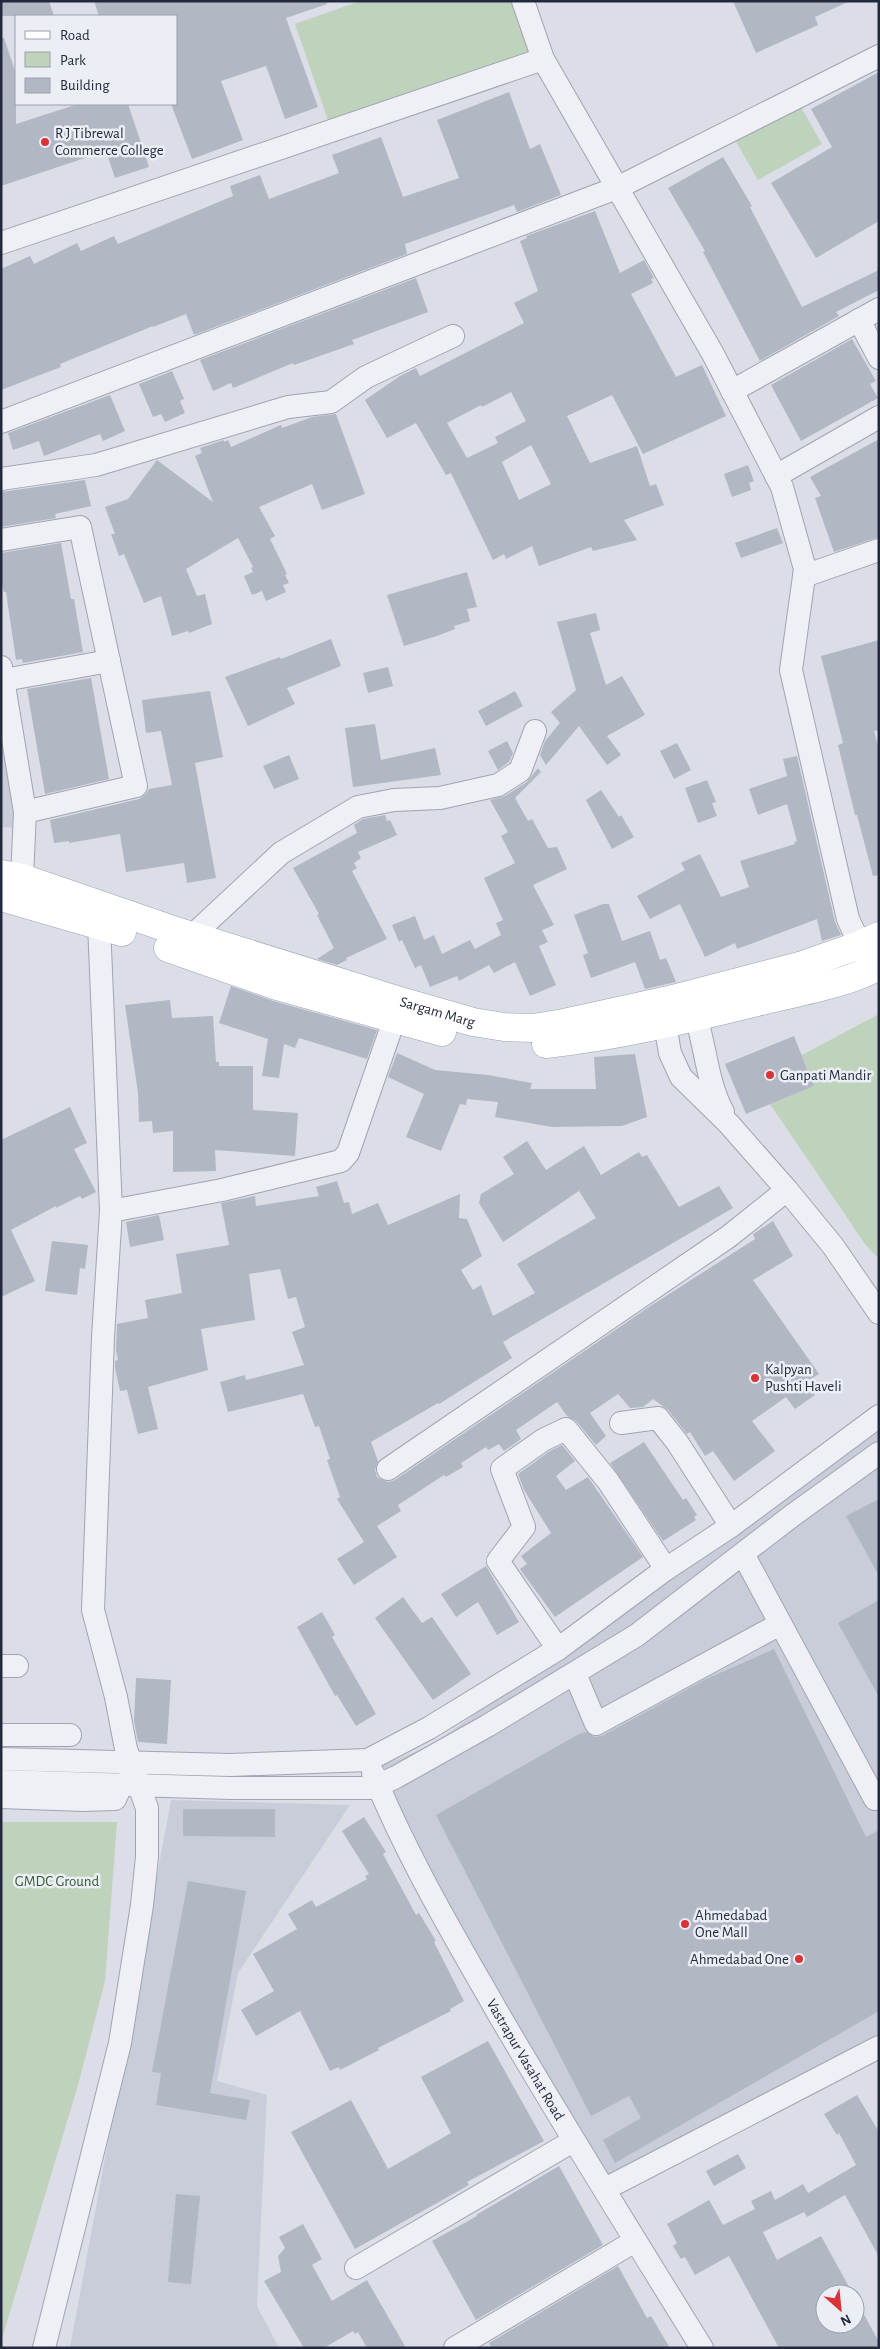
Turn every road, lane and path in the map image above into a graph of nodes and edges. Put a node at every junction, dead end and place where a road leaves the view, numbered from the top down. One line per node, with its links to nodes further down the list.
1 (523, 1): 3 (street)
2 (879, 56): 4 (street)
3 (543, 60): 4 (street); 5 (street)
4 (619, 187): 10 (street); 12 (street)
5 (1, 243)
6 (879, 309): 7 (street)
7 (859, 320): 9 (street); 10 (street)
8 (453, 336): 14 (street)
9 (879, 358)
10 (732, 391): 13 (street)
11 (879, 417): 13 (street)
12 (1, 422)
13 (776, 476): 17 (street)
14 (1, 479)
15 (1, 540): 18 (street)
16 (879, 550): 17 (street)
17 (804, 576): 25 (street)
18 (109, 662): 19 (street); 21 (street)
19 (3, 673): 21 (street)
20 (535, 730): 24 (street)
21 (25, 812): 22 (street)
22 (10, 888): 23 (main road, Sargam Marg)
23 (100, 915): 24 (main road, Sargam Marg); 29 (main road, Sargam Marg); 35 (street)
24 (192, 936): 28 (main road, Sargam Marg)
25 (870, 940): 26 (street); 28 (main road, Sargam Marg)
26 (875, 968): 27 (main road, Sargam Marg)
27 (742, 1006): 28 (main road, Sargam Marg); 32 (street)
28 (677, 1009): 30 (main road, Sargam Marg); 31 (street); 32 (street)
29 (394, 1020): 30 (main road, Sargam Marg); 35 (street)
30 (627, 1031): 31 (street)
31 (670, 1053): 33 (street)
32 (705, 1062): 33 (street)
33 (729, 1124): 34 (street)
34 (787, 1190): 36 (street); 40 (street)
35 (111, 1211): 51 (street)
36 (879, 1313)
37 (879, 1416): 41 (street)
38 (621, 1424): 41 (street)
39 (879, 1453): 42 (street)
40 (388, 1469)
41 (731, 1526): 43 (street)
42 (743, 1554): 44 (street); 46 (street)
43 (666, 1569): 45 (street); 45 (street)
44 (780, 1624): 46 (street); 56 (street)
45 (558, 1649): 50 (street)
46 (575, 1674): 54 (street)
47 (1, 1735): 48 (street)
48 (70, 1735)
49 (1, 1759): 51 (street)
50 (368, 1760): 51 (street); 54 (street, Vastrapur Vasahat Road)
51 (131, 1763): 53 (street)
52 (1, 1781): 53 (street)
53 (130, 1784): 54 (street); 55 (street); 62 (street)
54 (378, 1786): 58 (street, Vastrapur Vasahat Road)
55 (1, 1797)
56 (879, 1797)
57 (879, 2047): 59 (street)
58 (573, 2142): 59 (street, Vastrapur Vasahat Road); 61 (street)
59 (605, 2189): 60 (street, Vastrapur Vasahat Road)
60 (635, 2241): 63 (street); 64 (street, Vastrapur Vasahat Road)
61 (356, 2268)
62 (44, 2348)
63 (455, 2348)
64 (702, 2348)

